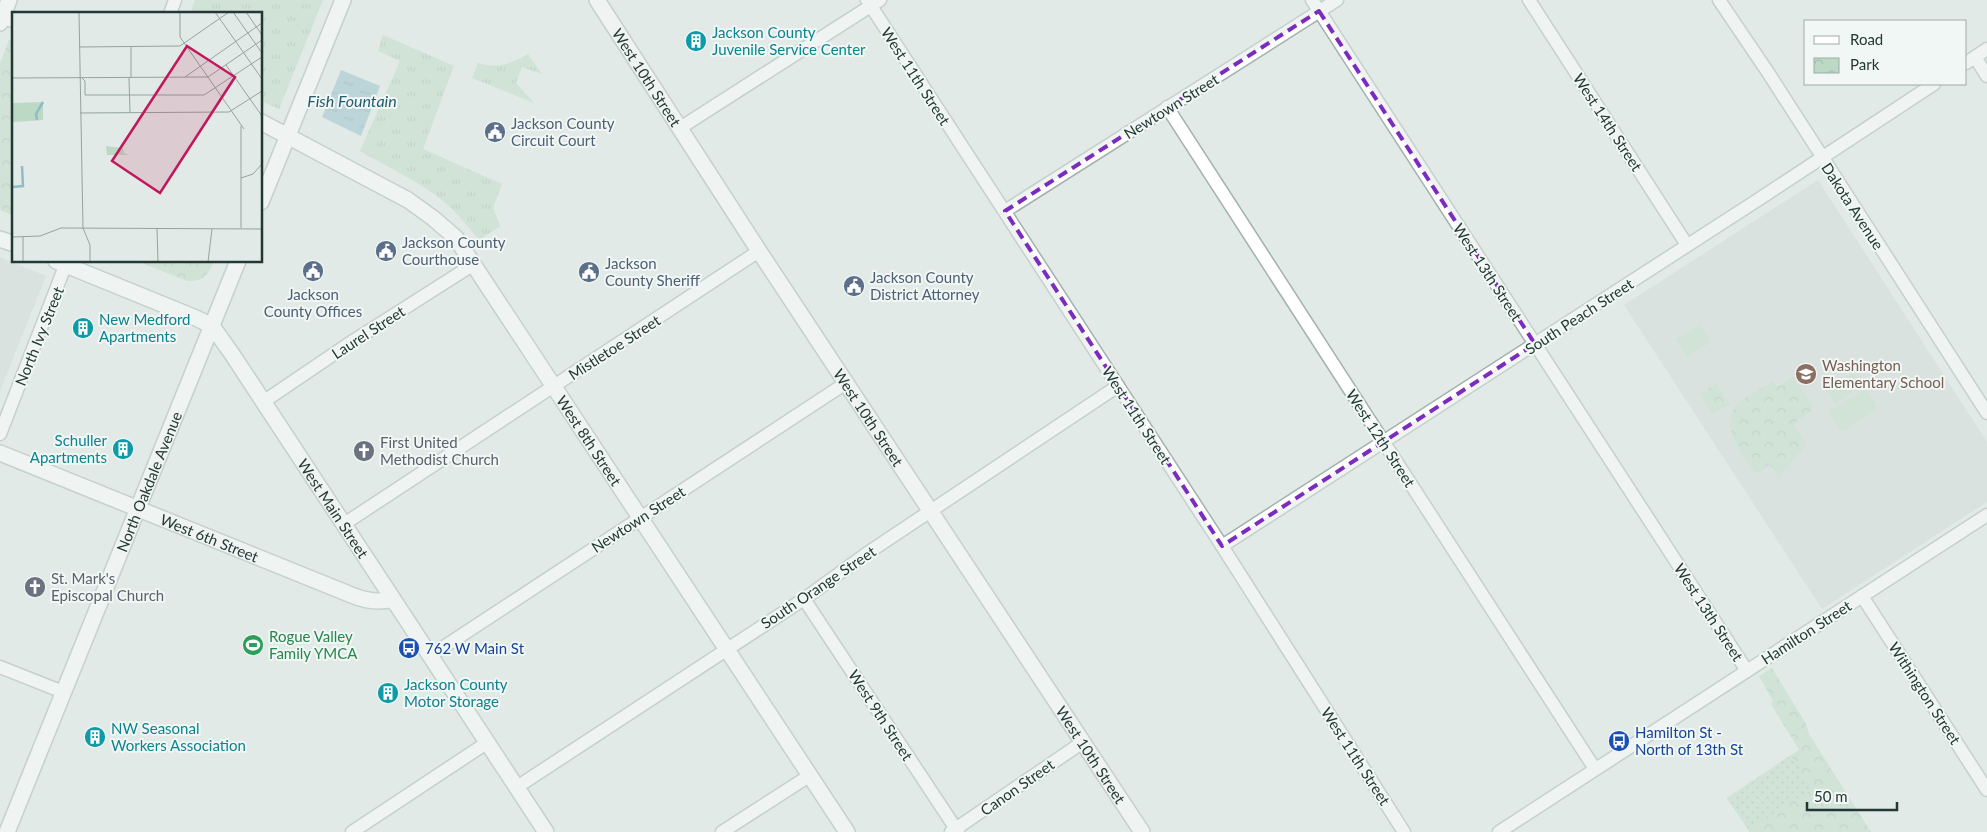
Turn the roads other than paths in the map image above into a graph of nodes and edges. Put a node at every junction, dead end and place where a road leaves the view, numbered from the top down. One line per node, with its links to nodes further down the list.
1 (9, 0): 12 (street)
2 (175, 0): 11 (street)
3 (343, 0): 20 (street)
4 (597, 0): 19 (street, West 10th Street)
5 (1312, 0): 10 (street, West 13th Street)
6 (1337, 0): 10 (street, Newtown Street)
7 (1529, 0): 26 (street, West 14th Street)
8 (1719, 0): 21 (street, Dakota Avenue)
9 (872, 2): 19 (street); 23 (street, West 11th Street)
10 (1319, 11): 17 (street, Newtown Street); 32 (street, West 13th Street)
11 (171, 12)
12 (4, 19)
13 (1987, 49): 14 (street)
14 (1970, 60): 15 (street)
15 (1987, 76)
16 (1932, 85): 21 (street, South Peach Street)
17 (1167, 107): 23 (street, Newtown Street); 39 (street, West 12th Street)
18 (262, 122): 20 (street, West 8th Street)
19 (680, 128): 27 (street, West 10th Street)
20 (288, 135): 22 (street); 30 (street, West 8th Street)
21 (1822, 158): 26 (street, South Peach Street); 37 (street, Dakota Avenue)
22 (262, 200)
23 (1005, 212): 35 (street, West 11th Street)
24 (0, 239): 25 (street)
25 (12, 243)
26 (1687, 245): 32 (street, South Peach Street)
27 (759, 251): 33 (street, West 10th Street); 34 (street, Mistletoe Street)
28 (238, 262): 31 (street, North Oakdale Avenue)
29 (63, 263): 31 (street); 38 (street, North Ivy Street)
30 (474, 264): 34 (street, West 8th Street); 36 (street, Laurel Street)
31 (212, 326): 36 (street, West Main Street); 41 (street, North Oakdale Avenue)
32 (1535, 344): 39 (street, South Peach Street); 53 (street, West 13th Street)
33 (846, 383): 42 (street, West 10th Street); 44 (street, Newtown Street)
34 (554, 386): 44 (street, West 8th Street); 45 (street, Mistletoe Street)
35 (1118, 386): 42 (street, South Orange Street); 46 (street, West 11th Street)
36 (263, 402): 45 (street, West Main Street)
37 (1987, 413)
38 (0, 434)
39 (1384, 442): 46 (street, South Peach Street); 57 (street, West 12th Street)
40 (0, 453): 41 (street, West 6th Street)
41 (139, 509): 49 (street, West 6th Street); 54 (street, North Oakdale Avenue)
42 (932, 511): 48 (street, South Orange Street); 56 (street, West 10th Street)
43 (1987, 515): 47 (street, Hamilton Street)
44 (641, 518): 50 (street, West 8th Street); 51 (street, Newtown Street)
45 (344, 524): 49 (street, West Main Street)
46 (1222, 546): 68 (street, West 11th Street)
47 (1862, 596): 53 (street, Hamilton Street); 60 (street, Withington Street)
48 (804, 598): 50 (street, South Orange Street); 61 (street, West 9th Street)
49 (393, 599): 51 (street, West Main Street)
50 (727, 649): 58 (street, West 8th Street); 59 (street, South Orange Street)
51 (430, 656): 55 (street, West Main Street)
52 (0, 667): 54 (street)
53 (1747, 671): 57 (street, Hamilton Street)
54 (63, 692): 62 (street, North Oakdale Avenue)
55 (488, 742): 59 (street, West Main Street); 63 (street)
56 (1083, 742): 61 (street, Canon Street); 67 (street, West 10th Street)
57 (1595, 769): 69 (street, Hamilton Street)
58 (810, 776): 65 (street); 66 (street, West 8th Street)
59 (516, 786): 64 (street, West Main Street)
60 (1987, 790)
61 (955, 831)
62 (8, 832)
63 (352, 832)
64 (546, 832)
65 (722, 832)
66 (847, 832)
67 (1142, 832)
68 (1404, 832)
69 (1499, 832)

